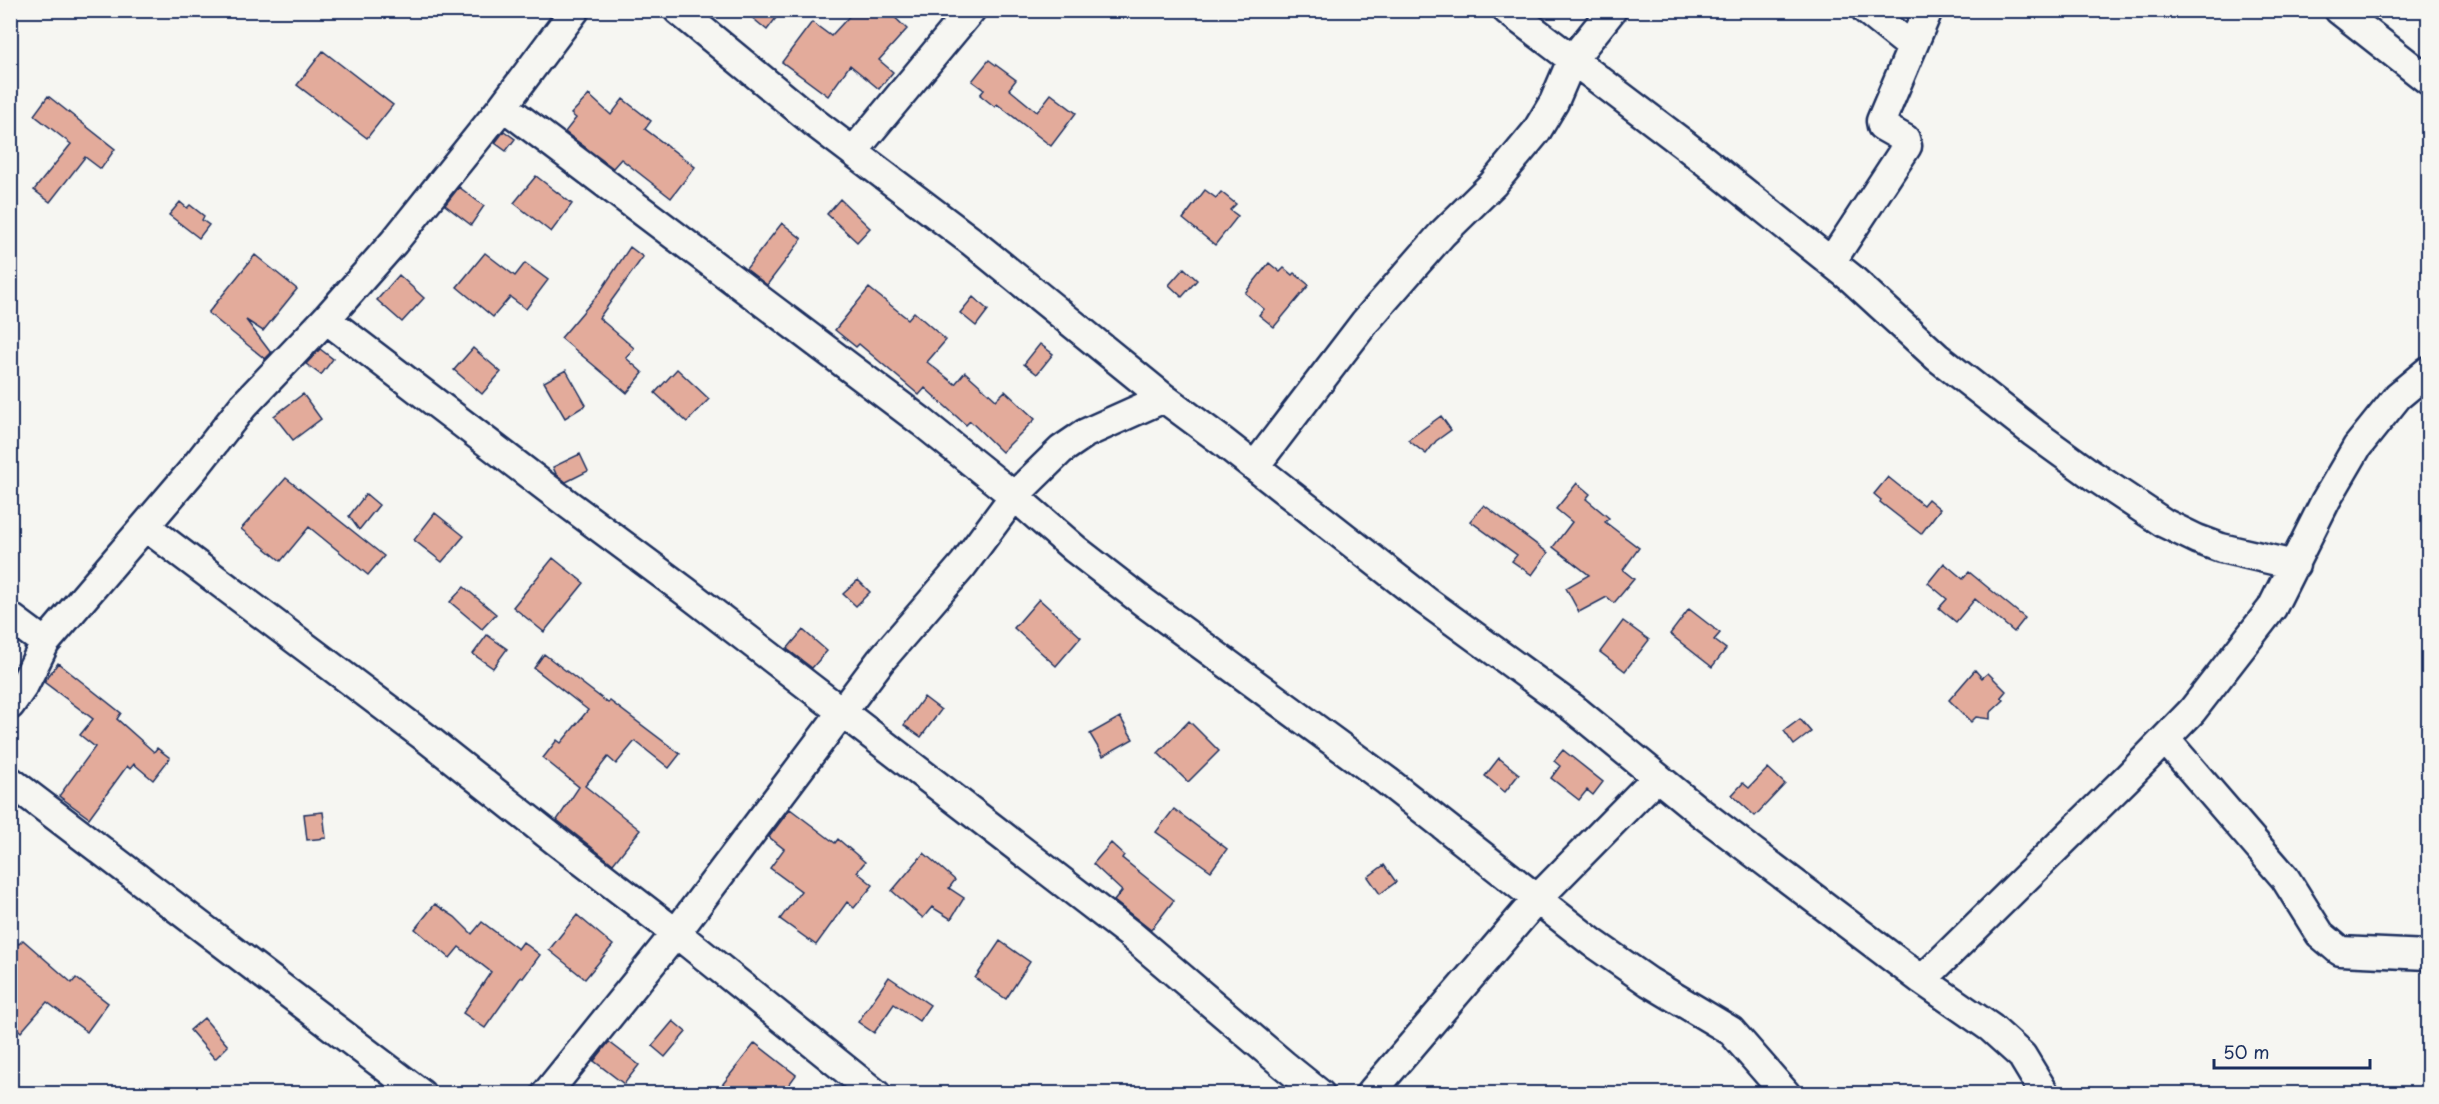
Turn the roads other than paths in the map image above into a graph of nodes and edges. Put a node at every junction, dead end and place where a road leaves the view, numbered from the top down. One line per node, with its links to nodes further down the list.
1 (575, 10): 12 (street)
2 (678, 10): 13 (street)
3 (971, 10): 13 (street)
4 (1507, 10): 10 (street)
5 (1612, 10): 10 (street)
6 (1866, 10): 9 (street)
7 (1928, 10): 9 (street)
8 (2339, 10): 11 (street)
9 (1912, 47): 14 (street)
10 (1572, 60): 14 (street); 20 (street)
11 (2428, 80)
12 (503, 106): 15 (street); 21 (street)
13 (853, 152): 18 (street)
14 (1831, 262): 23 (street)
15 (326, 319): 22 (street); 27 (street)
16 (2428, 371): 17 (street)
17 (2398, 396): 19 (street); 23 (street)
18 (1164, 398): 20 (street); 21 (street)
19 (2428, 398)
20 (1255, 466): 29 (street)
21 (1014, 496): 27 (street); 31 (street)
22 (145, 526): 25 (street); 32 (street)
23 (2295, 565): 28 (street)
24 (10, 617): 25 (street)
25 (45, 643): 26 (street)
26 (10, 705)
27 (843, 713): 32 (street); 38 (street)
28 (2165, 739): 33 (street); 34 (street)
29 (1656, 778): 31 (street); 34 (street)
30 (10, 781): 35 (street)
31 (1537, 899): 39 (street); 40 (street)
32 (676, 933): 36 (street); 37 (street)
33 (2428, 955)
34 (1922, 980): 41 (street)
35 (421, 1094)
36 (546, 1094)
37 (876, 1094)
38 (1320, 1094)
39 (1370, 1094)
40 (1786, 1094)
41 (2045, 1094)

